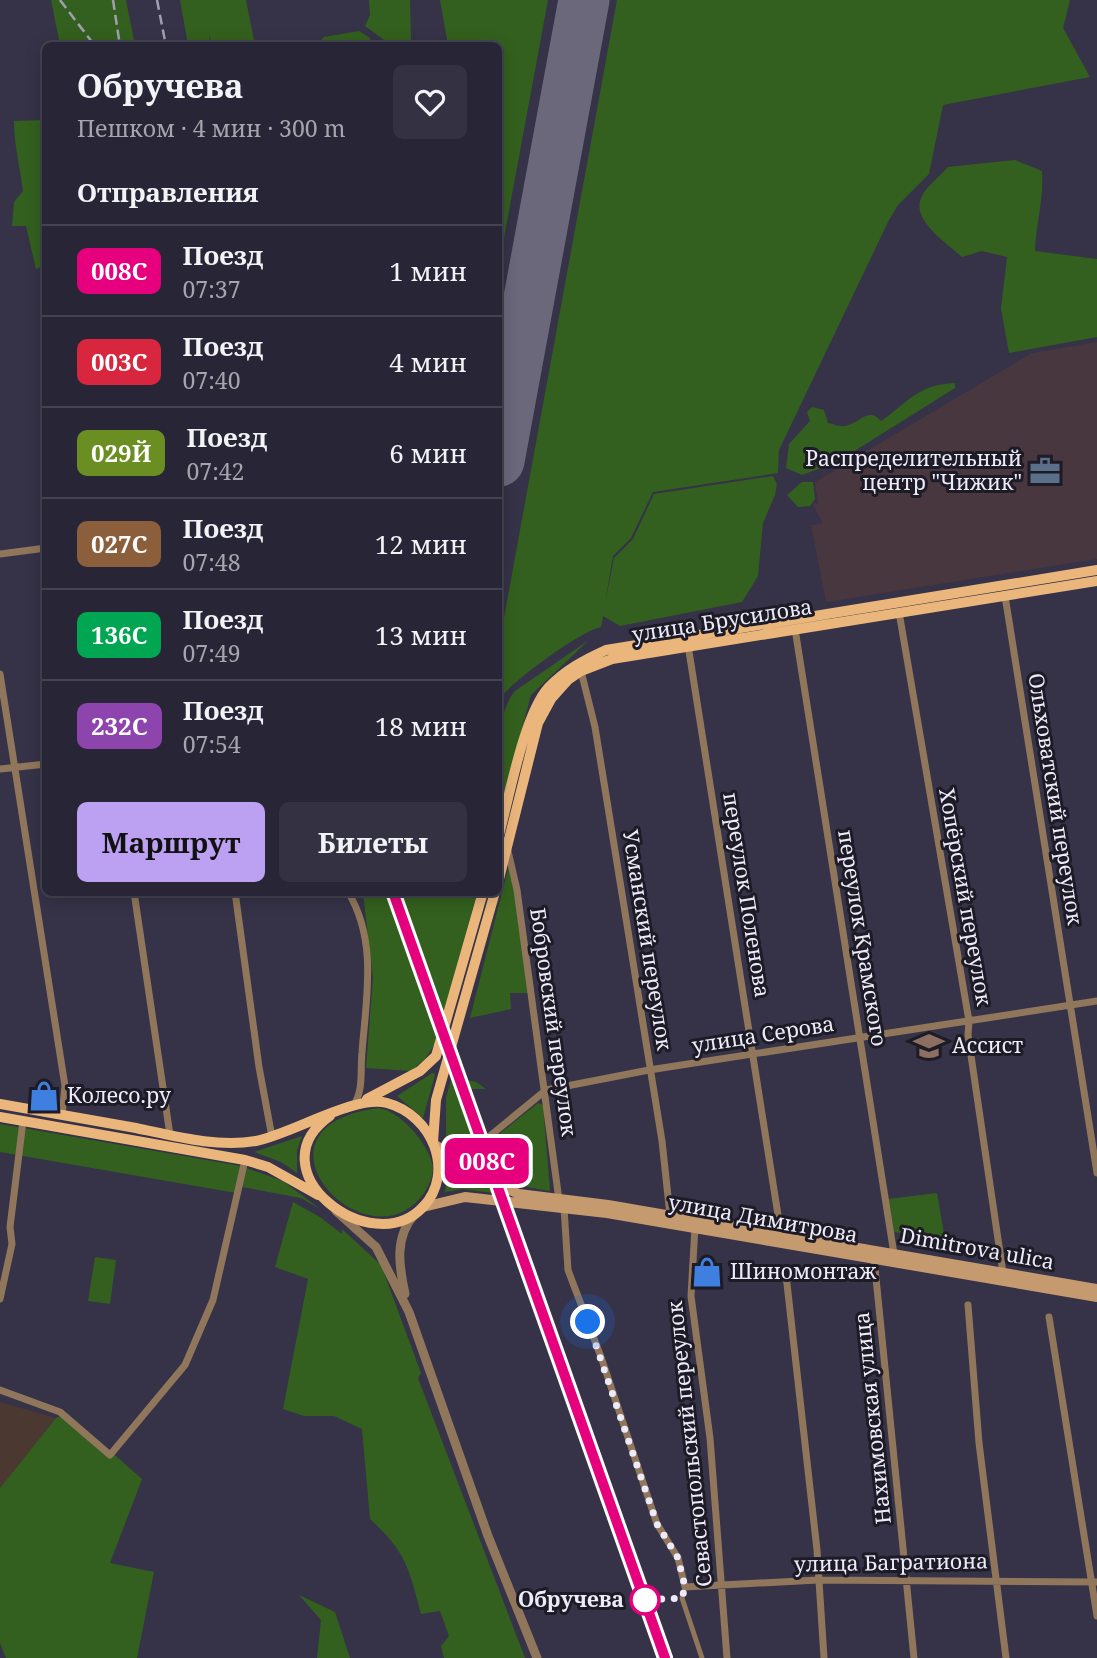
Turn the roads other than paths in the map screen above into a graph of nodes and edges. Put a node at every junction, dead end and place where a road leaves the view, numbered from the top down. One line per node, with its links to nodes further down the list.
1 (42, 549): 2 (street)
2 (0, 554)
3 (1097, 570): 5 (main road, улица Брусилова)
4 (1097, 581): 5 (main road, улица Брусилова)
5 (1056, 582): 6 (main road, улица Брусилова); 15 (main road, улица Брусилова)
6 (1005, 596): 7 (main road, улица Брусилова); 24 (street, Ольховатский переулок)
7 (899, 612): 8 (main road, улица Брусилова); 25 (street, Хопёрский переулок)
8 (795, 629): 9 (main road, улица Брусилова); 26 (street, переулок Крамского)
9 (688, 645): 10 (main road, улица Брусилова); 27 (street, переулок Поленова)
10 (581, 671): 16 (main road, улица Брусилова); 28 (street, Усманский переулок)
11 (0, 674): 13 (street)
12 (42, 765): 13 (street)
13 (15, 768): 14 (street); 32 (street)
14 (0, 769)
15 (502, 824)
16 (507, 849): 17 (main road, улица Брусилова); 29 (street, Бобровский переулок)
17 (502, 867)
18 (135, 896): 36 (street)
19 (235, 896): 37 (street)
20 (351, 896): 31 (street)
21 (482, 896): 31 (main road)
22 (494, 896): 38 (main road)
23 (1097, 1001): 24 (street, улица Серова)
24 (1070, 1004): 25 (street, улица Серова); 41 (street, Ольховатский переулок)
25 (969, 1021): 26 (street, улица Серова); 50 (street, Хопёрский переулок)
26 (861, 1037): 27 (street, улица Серова); 48 (street, переулок Крамского)
27 (754, 1055): 28 (street, улица Серова); 47 (street, переулок Поленова)
28 (649, 1070): 29 (street, улица Серова); 45 (street, Усманский переулок)
29 (546, 1090): 40 (street, улица Серова); 43 (street, Бобровский переулок)
30 (0, 1104): 32 (main road)
31 (354, 1105): 33 (main road, улица Димитрова); 38 (main road, улица Димитрова)
32 (62, 1115): 36 (main road)
33 (330, 1115): 37 (main road); 42 (main road, улица Димитрова)
34 (0, 1117): 35 (main road)
35 (23, 1121): 39 (main road); 54 (street)
36 (170, 1135): 37 (main road)
37 (272, 1137)
38 (433, 1143): 40 (main road, улица Димитрова); 44 (main road)
39 (244, 1160): 42 (main road); 58 (street)
40 (461, 1164): 43 (main road, улица Димитрова)
41 (1097, 1173)
42 (326, 1201): 44 (main road, улица Димитрова); 56 (street)
43 (562, 1204): 44 (main road, улица Димитрова); 45 (main road, Dimitrova ulica); 46 (main road, улица Димитрова); 64 (street)
44 (421, 1209): 56 (street)
45 (670, 1216): 47 (main road, Dimitrova ulica)
46 (695, 1227): 49 (main road, улица Димитрова); 63 (street, Севастопольский переулок)
47 (781, 1234): 48 (main road, Dimitrova ulica)
48 (894, 1254): 50 (main road, Dimitrova ulica)
49 (874, 1258): 53 (main road, улица Димитрова); 61 (street, Нахимовская улица)
50 (1003, 1273): 52 (main road, Dimitrova ulica)
51 (786, 1275): 59 (street)
52 (1097, 1289)
53 (1097, 1297)
54 (0, 1298)
55 (968, 1305): 60 (street)
56 (409, 1312): 66 (street)
57 (1049, 1317): 62 (street)
58 (0, 1390)
59 (818, 1580): 61 (street, улица Багратиона); 63 (street, улица Багратиона); 69 (street)
60 (996, 1580): 61 (street, улица Багратиона); 62 (street, улица Багратиона); 71 (street)
61 (909, 1581): 70 (street, Нахимовская улица)
62 (1094, 1582): 65 (street)
63 (723, 1586): 64 (street, улица Багратиона); 68 (street, Севастопольский переулок)
64 (685, 1587): 67 (street)
65 (1097, 1616)
66 (537, 1658)
67 (702, 1658)
68 (727, 1658)
69 (824, 1658)
70 (914, 1658)
71 (1006, 1658)

